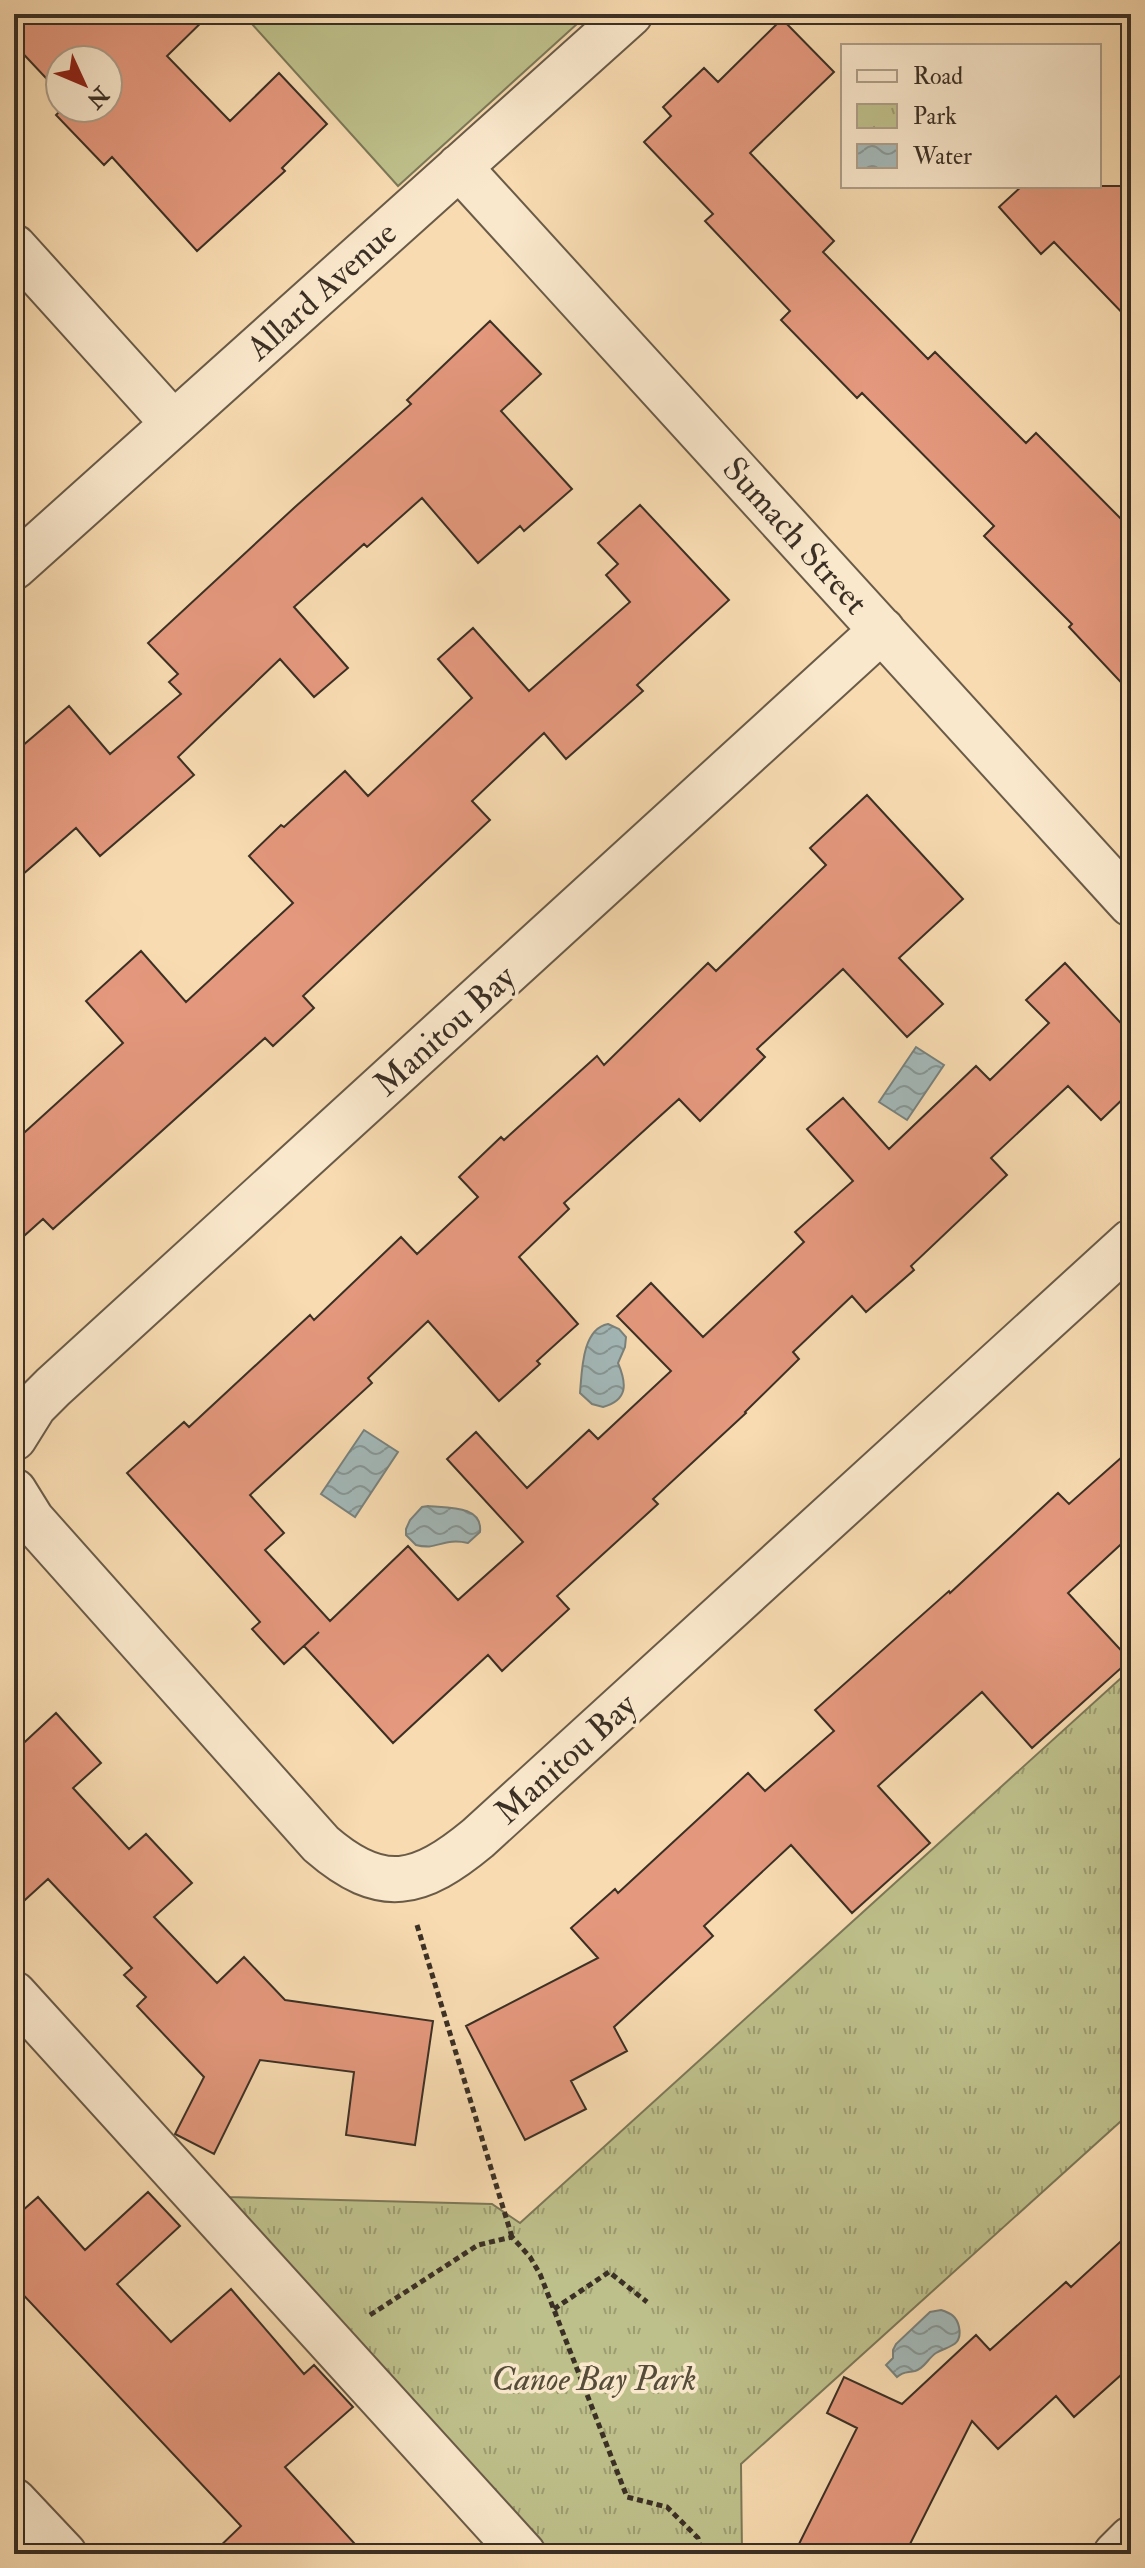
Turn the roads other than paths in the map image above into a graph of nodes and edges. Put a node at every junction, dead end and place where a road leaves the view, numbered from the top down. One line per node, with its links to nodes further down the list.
1 (630, 14): 2 (street, Allard Avenue)
2 (459, 167): 4 (street, Allard Avenue); 6 (street, Sumach Street)
3 (14, 247): 4 (street)
4 (173, 423): 5 (street, Allard Avenue)
5 (14, 567)
6 (882, 630): 7 (street, Sumach Street); 9 (street, Manitou Bay)
7 (1131, 904)
8 (1131, 1242): 10 (street, Manitou Bay)
9 (14, 1438)
10 (14, 1491)
11 (14, 1994): 15 (street)
12 (14, 2501): 14 (street)
13 (1131, 2539): 16 (street)
14 (64, 2554)
15 (523, 2554)
16 (1116, 2554)

